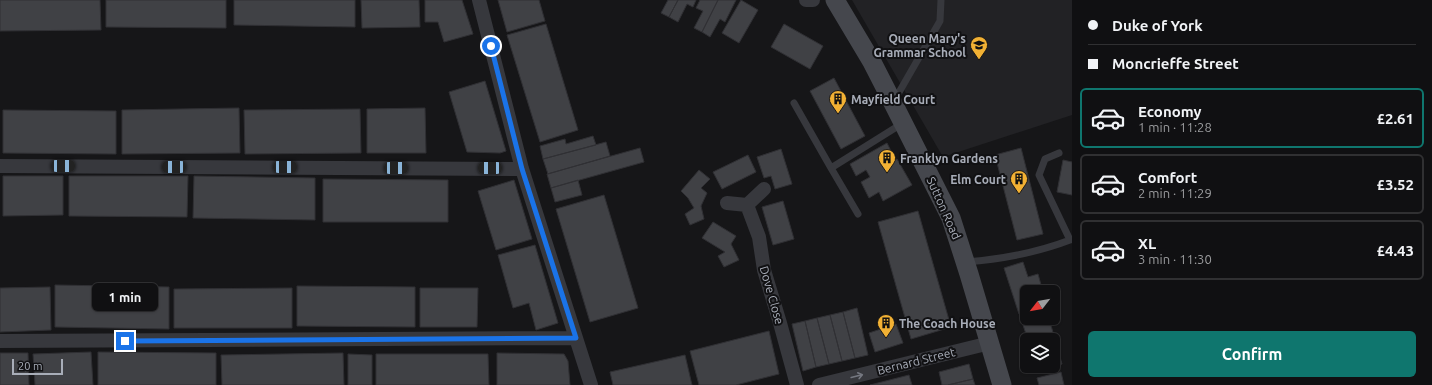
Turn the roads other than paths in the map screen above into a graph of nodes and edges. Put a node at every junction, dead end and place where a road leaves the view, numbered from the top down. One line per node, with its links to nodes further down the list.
1 (479, 0): 12 (street)
2 (806, 0): 3 (street)
3 (813, 0)
4 (835, 0): 7 (street, Sutton Road)
5 (941, 0): 7 (lane)
6 (794, 103): 11 (lane)
7 (893, 103): 8 (street, Sutton Road)
8 (903, 122): 11 (lane); 17 (street, Sutton Road)
9 (1059, 154): 17 (lane)
10 (0, 166): 12 (street)
11 (831, 168): 16 (lane)
12 (522, 169): 18 (street)
13 (764, 189): 15 (street)
14 (727, 203): 15 (street)
15 (748, 205): 22 (street, Dove Close)
16 (858, 214)
17 (966, 262): 20 (street, Sutton Road)
18 (576, 338): 19 (street); 21 (street)
19 (0, 342)
20 (990, 343): 23 (street, Bernard Street, one-way to 20); 24 (street, Sutton Road)
21 (591, 385)
22 (797, 385)
23 (819, 385)
24 (1002, 385)

